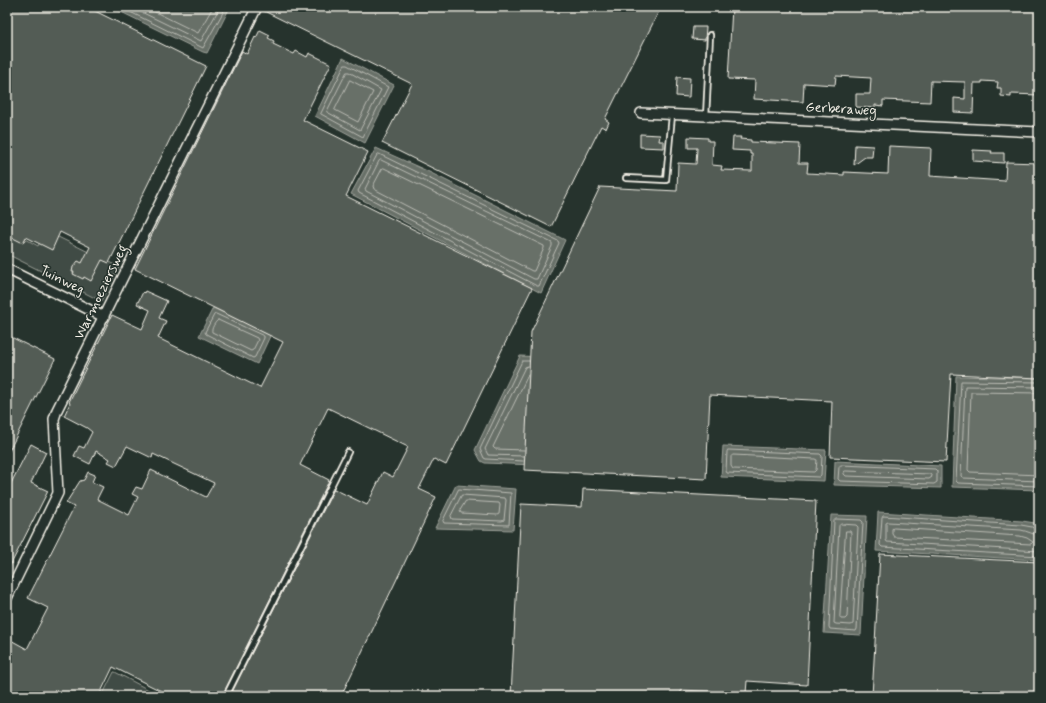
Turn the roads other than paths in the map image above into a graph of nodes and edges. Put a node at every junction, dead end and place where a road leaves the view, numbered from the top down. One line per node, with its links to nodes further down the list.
1 (257, 7): 9 (street, Warmoeziersweg)
2 (710, 35): 5 (lane)
3 (642, 113): 4 (street, Gerberaweg)
4 (672, 115): 5 (street, Gerberaweg); 7 (lane)
5 (706, 117): 6 (street, Gerberaweg)
6 (1039, 132)
7 (626, 178)
8 (7, 269): 9 (street, Tuinweg)
9 (104, 317): 11 (street, Warmoeziersweg)
10 (348, 452): 12 (lane)
11 (7, 598)
12 (226, 696)

